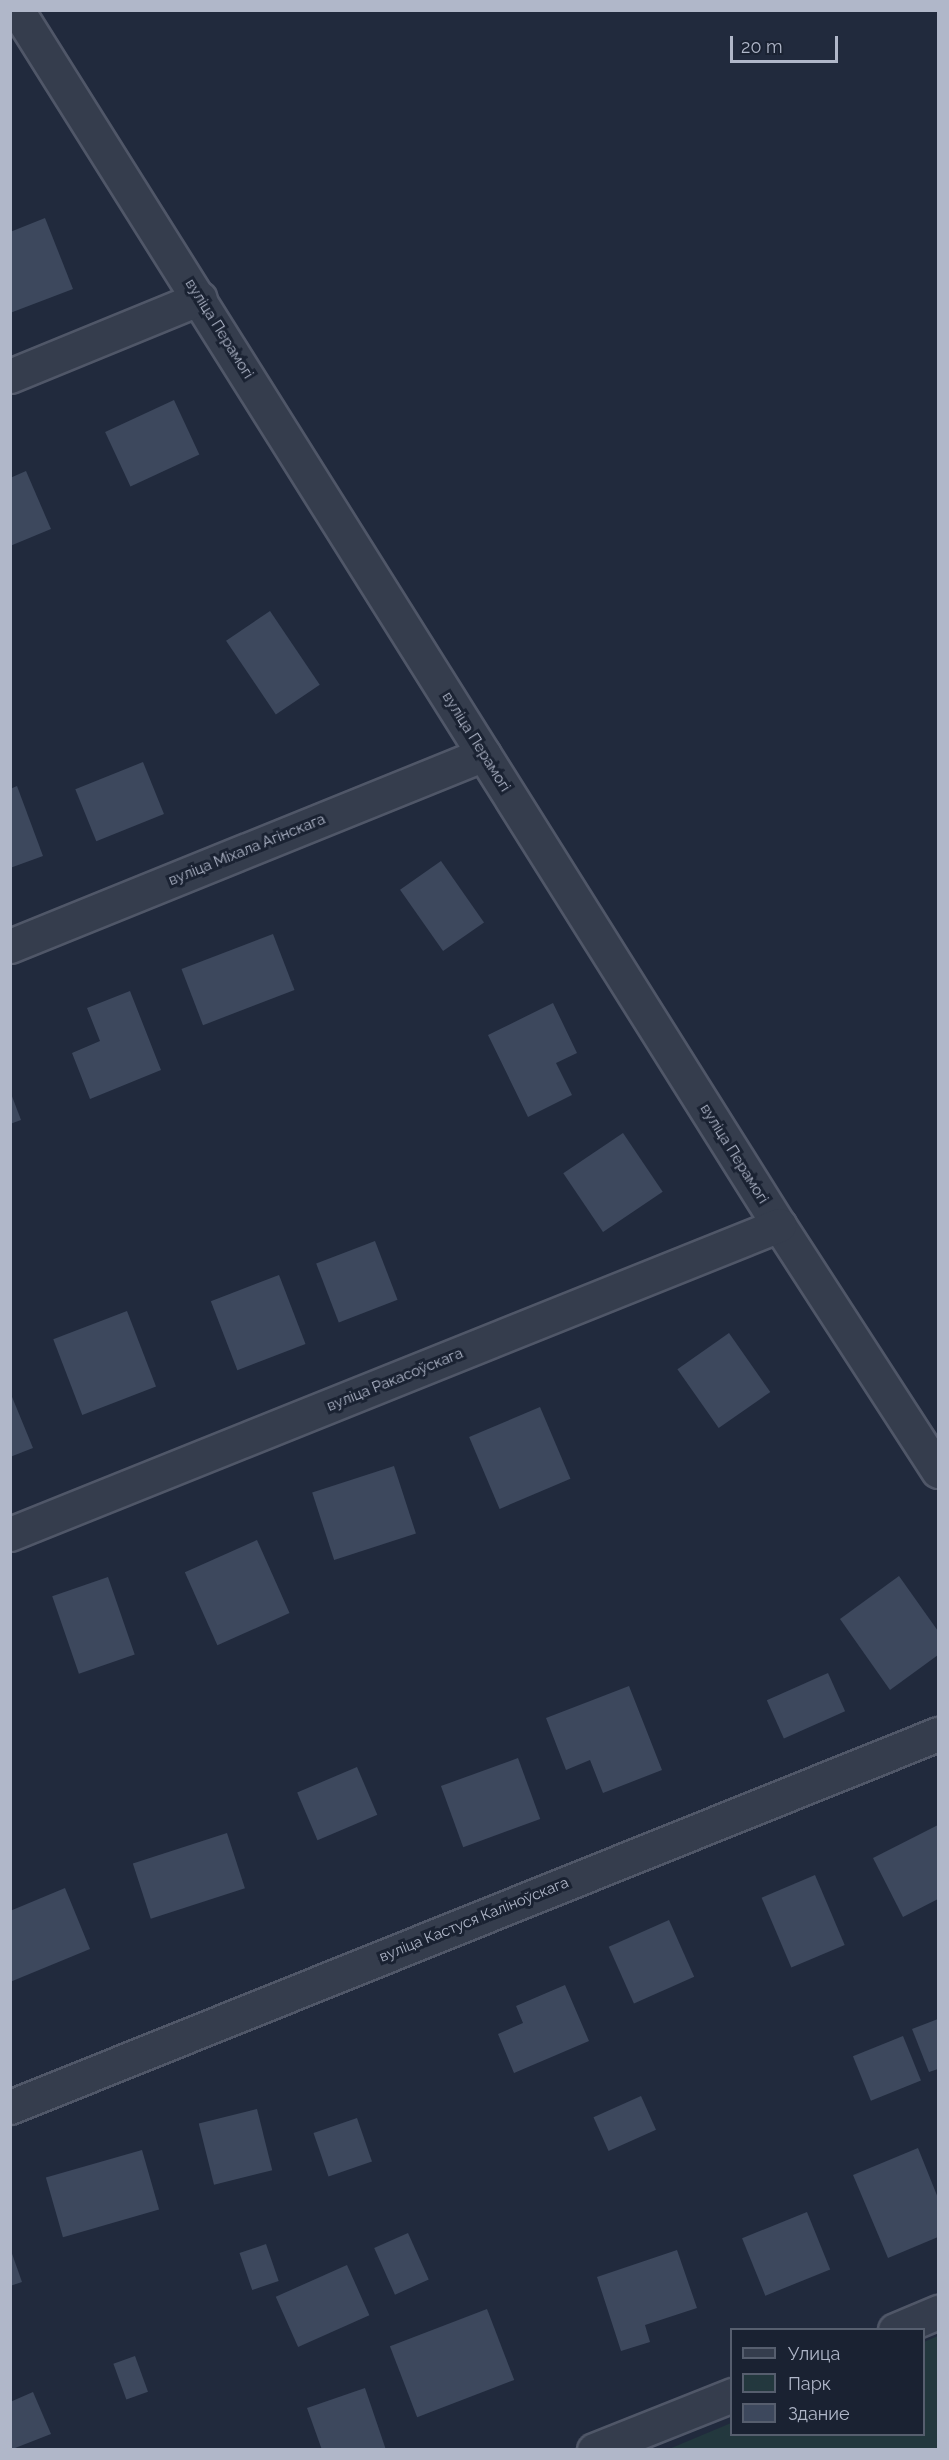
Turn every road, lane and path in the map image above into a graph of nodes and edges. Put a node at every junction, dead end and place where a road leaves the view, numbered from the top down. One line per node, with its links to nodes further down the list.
1 (16, 10): 2 (street, вуліца Перамогі)
2 (200, 298): 3 (street); 4 (street, вуліца Перамогі)
3 (10, 376)
4 (484, 754): 5 (street, вуліца Міхала Агінскага); 6 (street, вуліца Перамогі)
5 (10, 946)
6 (779, 1225): 7 (street, вуліца Перамогі); 8 (street, вуліца Ракасоўскага)
7 (939, 1472)
8 (10, 1534)
9 (939, 1734): 10 (street, вуліца Кастуся Каліноўскага)
10 (10, 2107)
11 (939, 2312): 12 (street)
12 (900, 2328)
13 (730, 2396): 14 (street)
14 (594, 2450)

